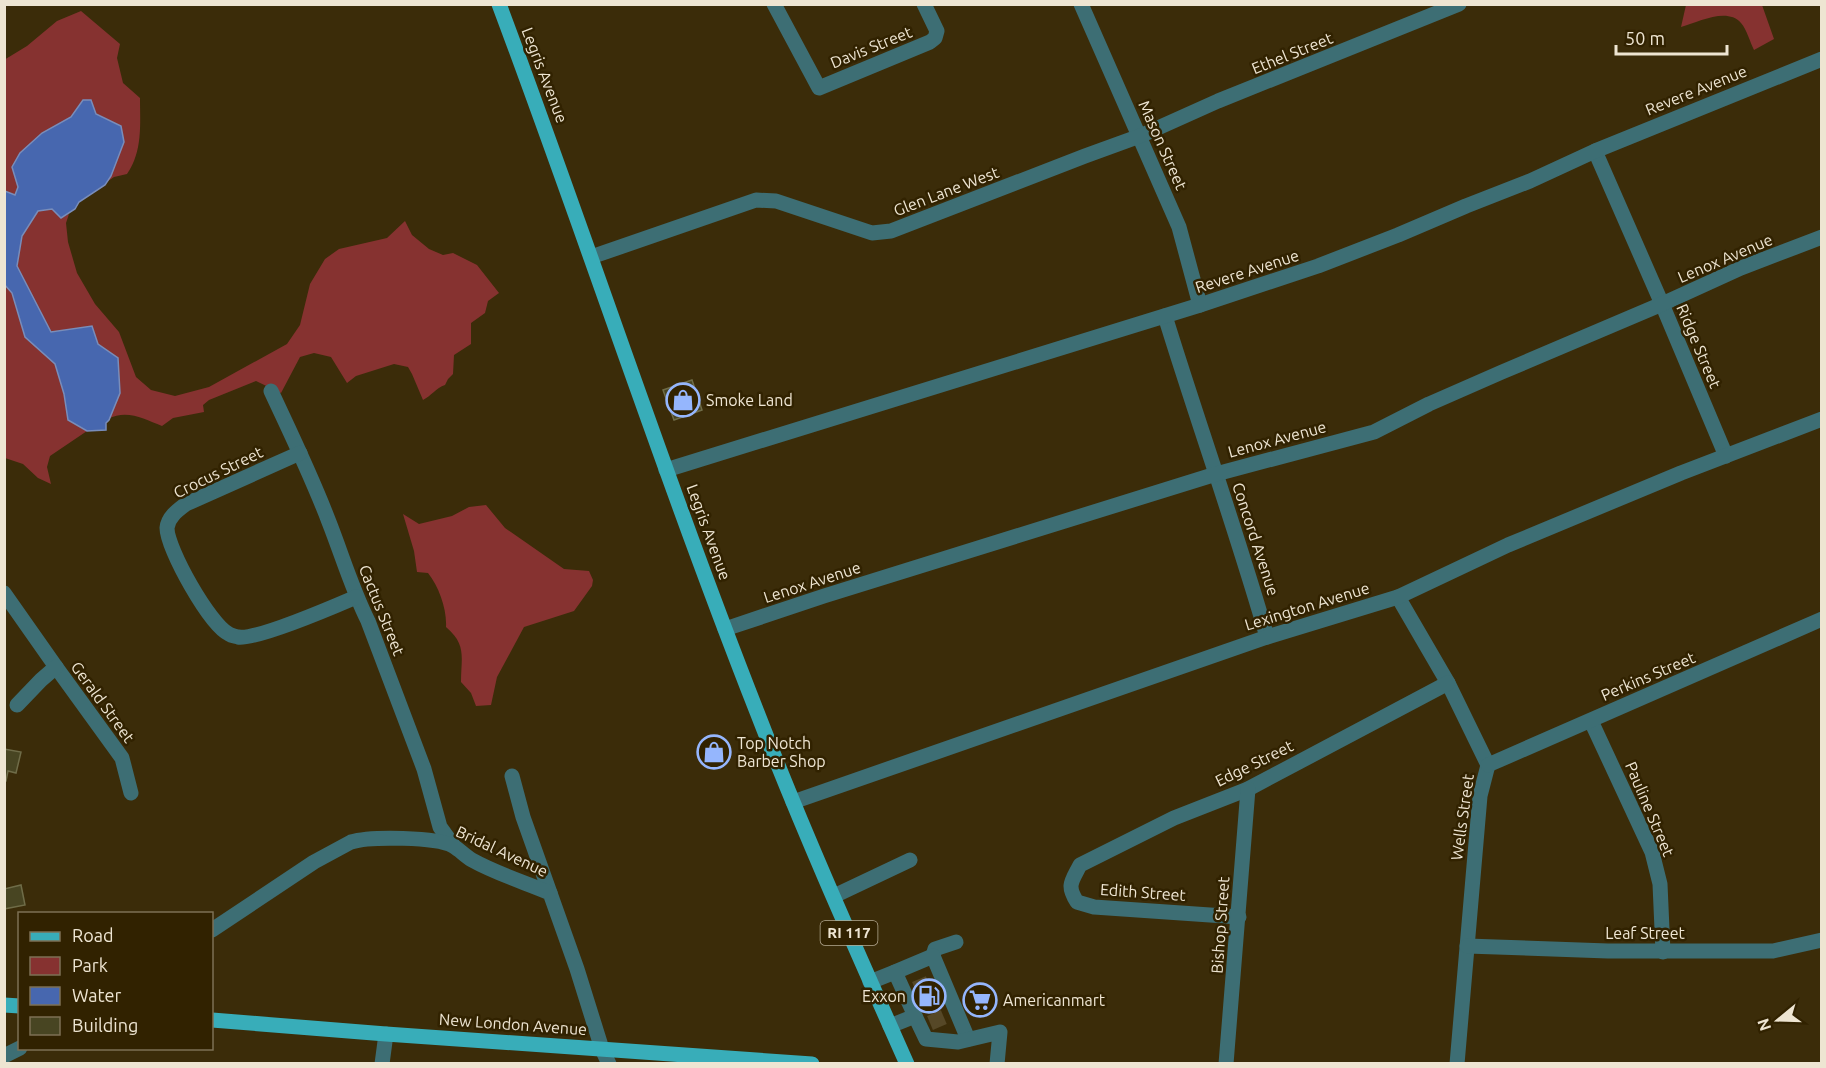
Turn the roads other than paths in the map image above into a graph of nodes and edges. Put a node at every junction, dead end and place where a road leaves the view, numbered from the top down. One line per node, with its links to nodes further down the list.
1 (499, 4): 10 (main road, Legris Avenue / RI 117)
2 (774, 4): 3 (street, Davis Street)
3 (924, 4)
4 (1081, 4): 7 (street, Mason Street)
5 (1459, 4): 7 (street, Ethel Street)
6 (1821, 59): 8 (street, Revere Avenue)
7 (1140, 136): 10 (street, Glen Lane West); 12 (street, Mason Street)
8 (1595, 151): 11 (street, Ridge Street); 12 (street, Revere Avenue)
9 (1821, 237): 11 (street, Lenox Avenue)
10 (591, 257): 18 (main road, Legris Avenue / RI 117)
11 (1662, 304): 17 (street, Ridge Street); 19 (street, Lenox Avenue)
12 (1200, 305): 13 (street, Revere Avenue)
13 (1165, 316): 18 (street, Revere Avenue); 19 (street, Concord Avenue)
14 (270, 391): 16 (street, Cactus Street)
15 (1821, 419): 17 (street, Lexington Avenue)
16 (300, 453): 21 (street, Cactus Street); 21 (street, Crocus Street)
17 (1726, 456): 22 (street, Lexington Avenue)
18 (666, 470): 24 (main road, Legris Avenue / RI 117)
19 (1216, 474): 24 (street, Lenox Avenue); 25 (street, Concord Avenue)
20 (4, 593): 26 (street, Gerald Street)
21 (356, 597): 35 (street, Cactus Street)
22 (1398, 597): 25 (street, Lexington Avenue); 27 (street, Wells Street)
23 (1821, 619): 29 (street, Perkins Street)
24 (725, 629): 34 (main road, Legris Avenue / RI 117)
25 (1267, 637): 34 (street, Lexington Avenue)
26 (56, 667): 28 (street, Gerald Street); 33 (street, Gerald Street)
27 (1448, 683): 30 (street, Wells Street); 32 (street, Edge Street)
28 (17, 705)
29 (1591, 721): 30 (street, Perkins Street); 45 (street, Pauline Street)
30 (1488, 765): 44 (street, Wells Street)
31 (512, 776): 38 (street)
32 (1248, 789): 37 (street, Edge Street); 40 (street, Bishop Street)
33 (131, 793)
34 (793, 802): 39 (main road, Legris Avenue / RI 117)
35 (453, 845): 38 (street, Bridal Avenue); 41 (street, Bridal Avenue)
36 (910, 860): 39 (street)
37 (1076, 873): 40 (street, Edith Street)
38 (550, 893): 54 (street, Bridal Avenue)
39 (834, 896): 48 (main road, Legris Avenue / RI 117)
40 (1239, 916): 62 (street, Bishop Street)
41 (213, 929)
42 (1821, 940): 45 (street, Leaf Street)
43 (956, 942): 46 (street)
44 (1467, 946): 45 (street, Leaf Street); 63 (street, Wells Street)
45 (1663, 952)
46 (933, 956): 47 (street); 53 (street)
47 (895, 972): 48 (street); 49 (street)
48 (870, 982): 51 (main road, Legris Avenue / RI 117)
49 (920, 1017): 51 (street); 53 (street)
50 (213, 1020): 52 (main road, New London Avenue)
51 (890, 1026): 60 (main road, Legris Avenue / RI 117)
52 (386, 1034): 54 (main road, New London Avenue); 57 (street)
53 (968, 1039): 61 (street)
54 (602, 1048): 58 (street, Bridal Avenue); 59 (main road, New London Avenue)
55 (18, 1049): 56 (street)
56 (4, 1056)
57 (382, 1064)
58 (609, 1064)
59 (812, 1064)
60 (907, 1064)
61 (997, 1064)
62 (1226, 1064)
63 (1457, 1064)

